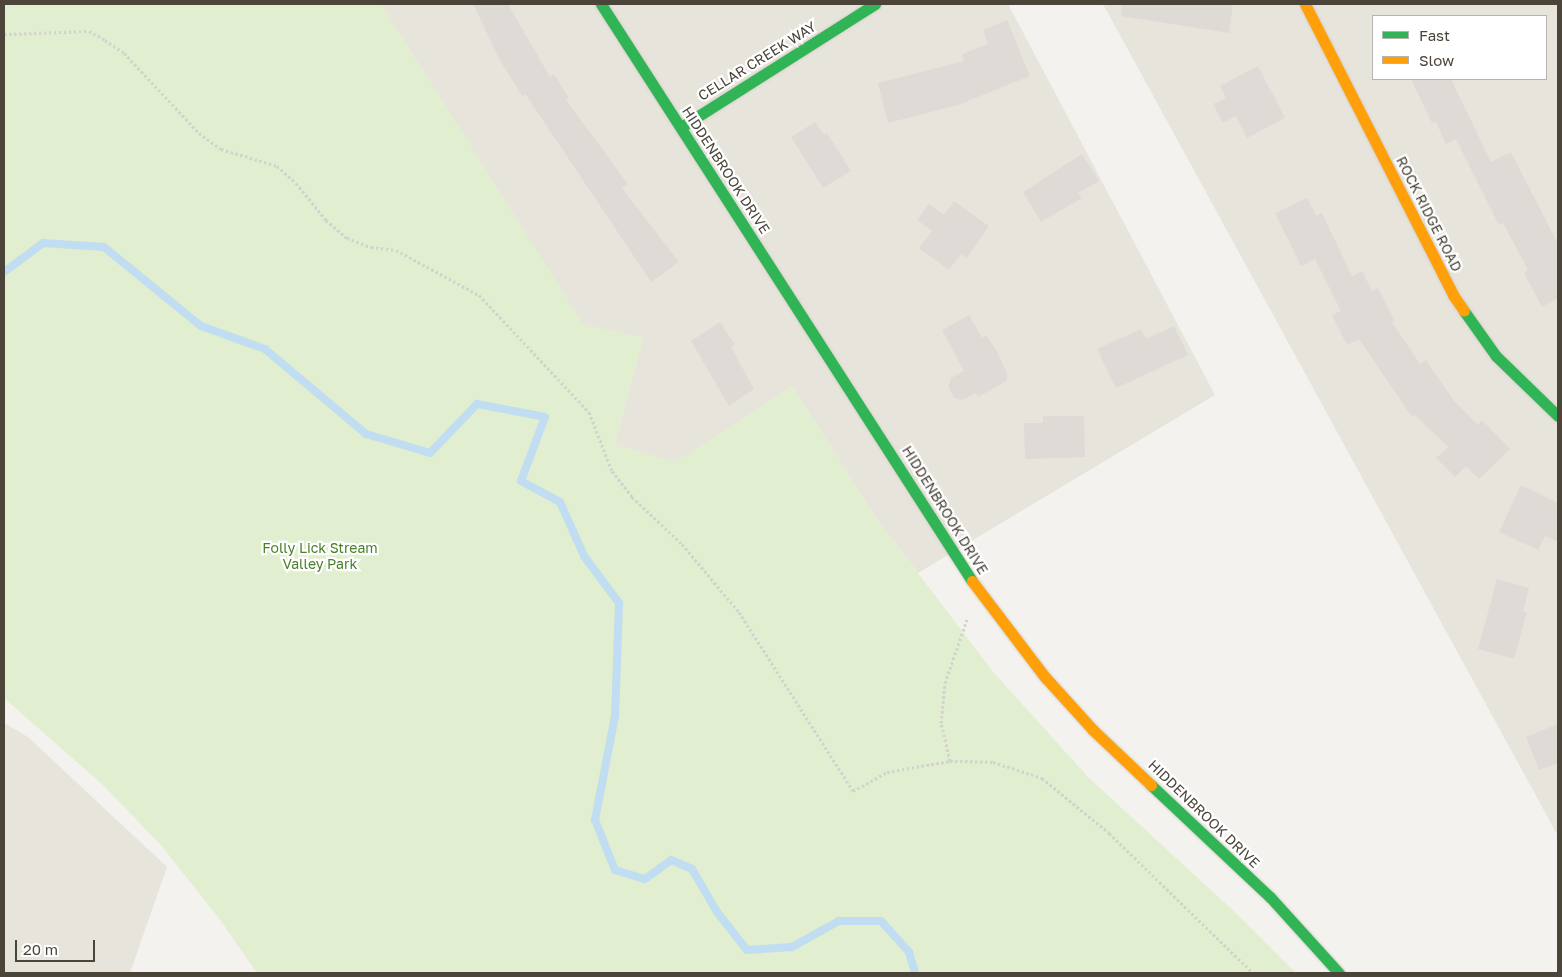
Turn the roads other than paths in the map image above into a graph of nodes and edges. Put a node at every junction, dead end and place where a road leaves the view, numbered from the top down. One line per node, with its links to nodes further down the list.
1 (600, 4): 4 (street, HIDDENBROOK DRIVE)
2 (875, 4): 4 (street, CELLAR CREEK WAY)
3 (1305, 4): 5 (street, ROCK RIDGE ROAD)
4 (681, 127): 6 (street, HIDDENBROOK DRIVE)
5 (1558, 416)
6 (1339, 973)

